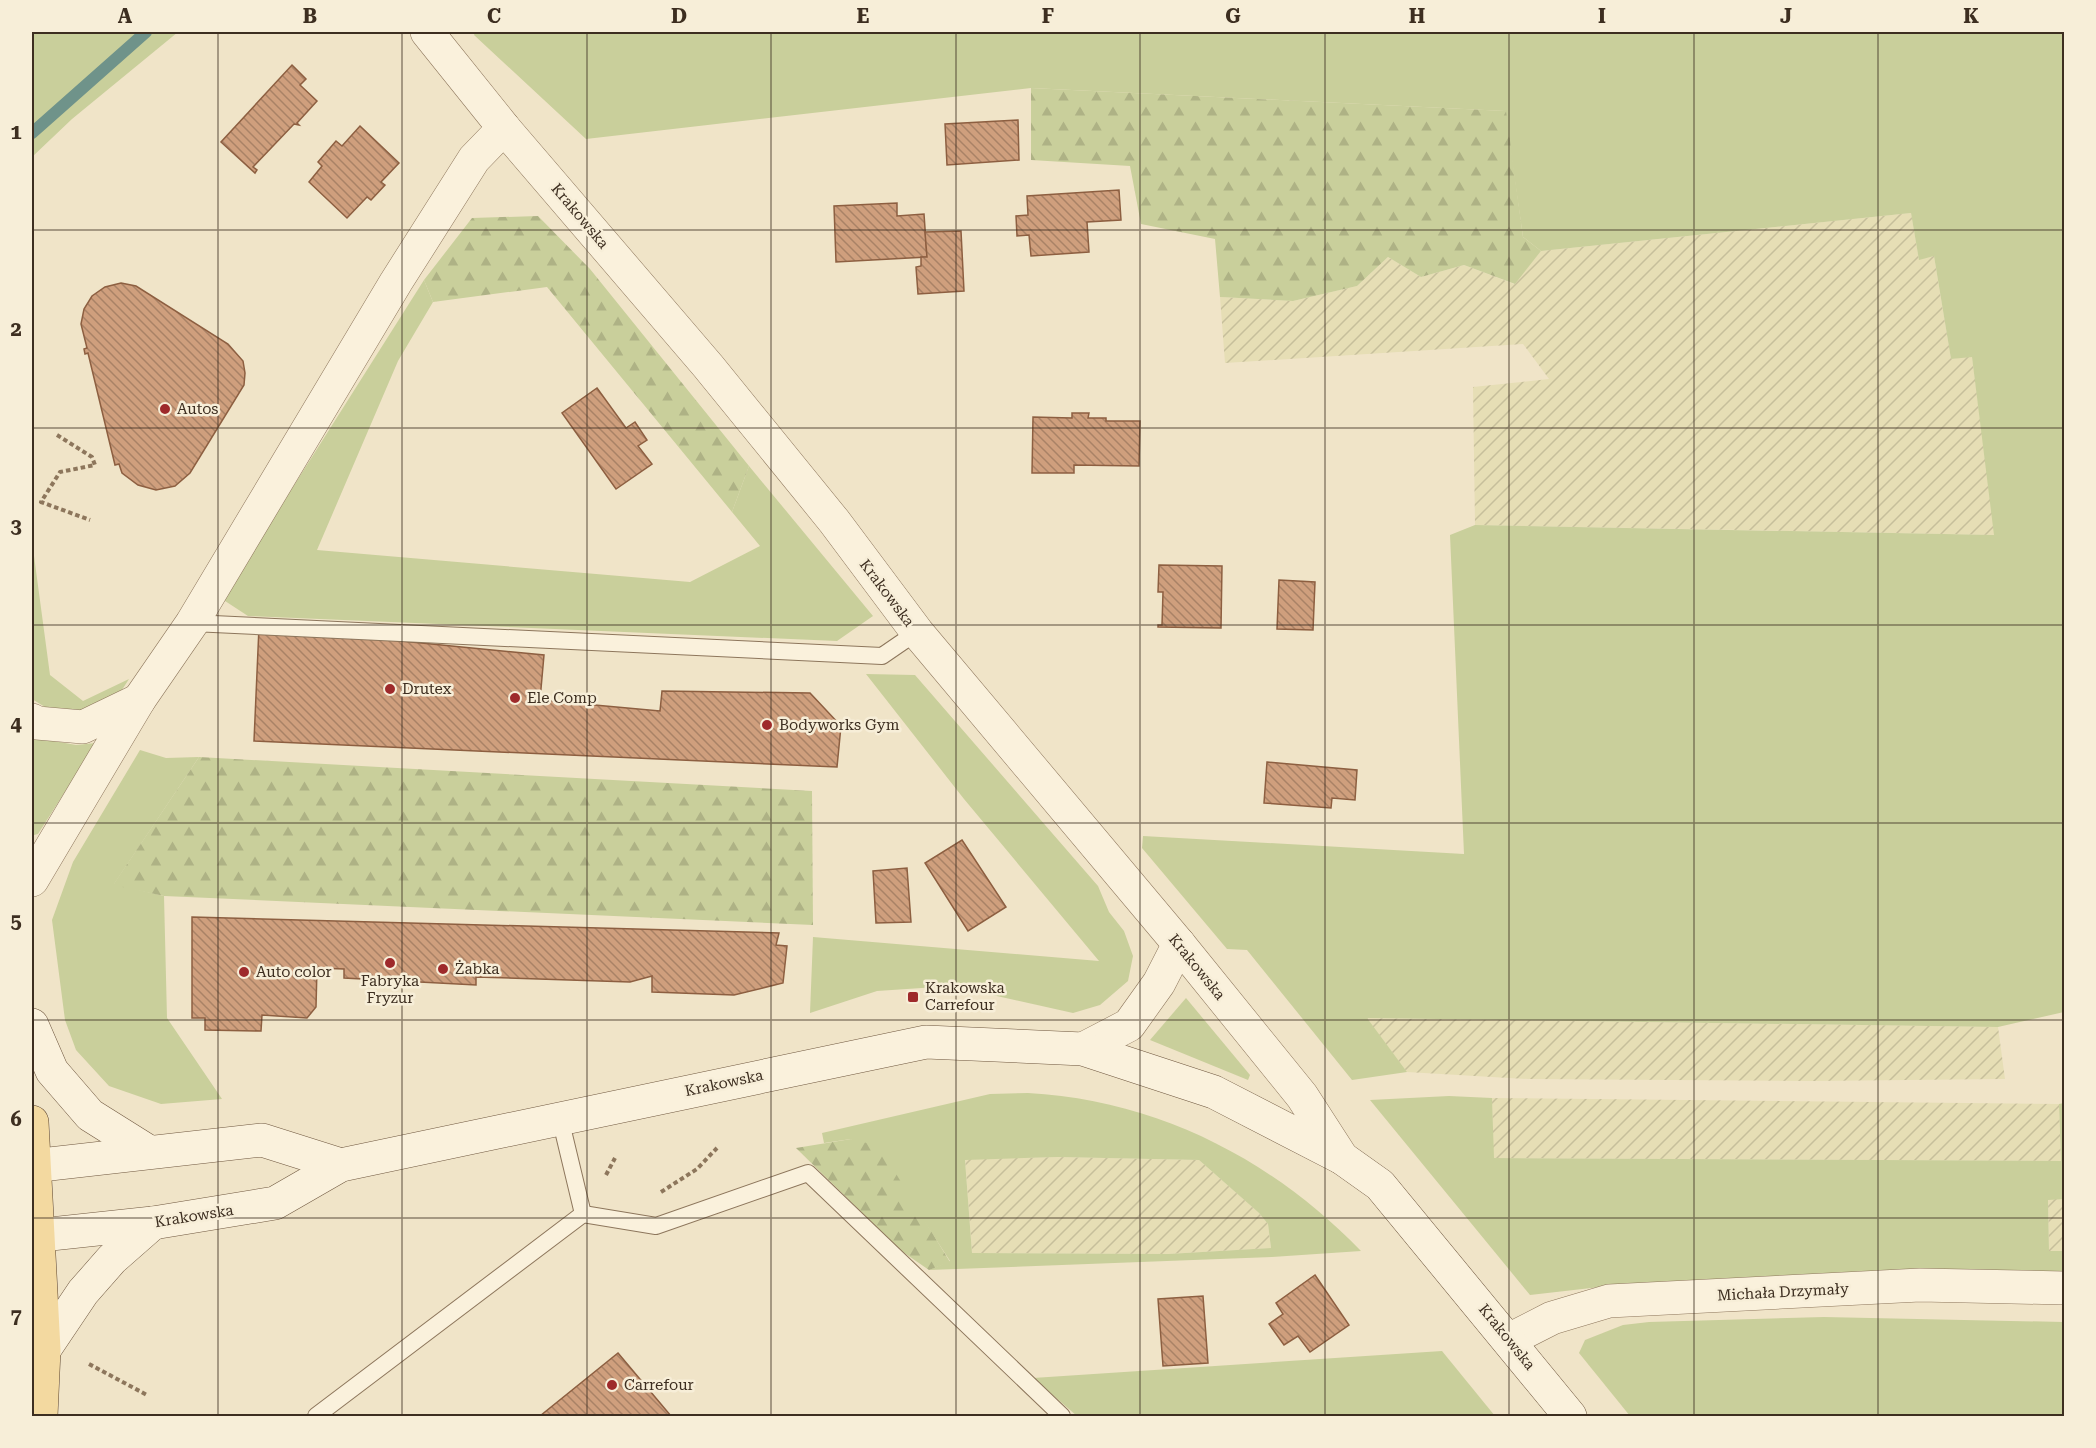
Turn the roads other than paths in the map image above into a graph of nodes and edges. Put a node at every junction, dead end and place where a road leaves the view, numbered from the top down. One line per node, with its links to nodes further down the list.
1 (427, 32): 2 (street, Krakowska)
2 (504, 128): 3 (street); 4 (street, Krakowska)
3 (192, 623): 4 (lane); 5 (street)
4 (917, 632): 8 (street, Krakowska)
5 (139, 700): 6 (street); 7 (street)
6 (32, 720)
7 (32, 880)
8 (1179, 944): 10 (street); 14 (street, Krakowska)
9 (32, 1025): 13 (street)
10 (1083, 1049): 11 (street, Krakowska); 14 (street, Krakowska)
11 (560, 1118): 16 (street, Krakowska); 17 (lane)
12 (32, 1122): 15 (main road)
13 (149, 1152): 15 (street, Krakowska); 16 (street, Krakowska)
14 (1342, 1158): 21 (street, Krakowska)
15 (33, 1165): 19 (main road)
16 (341, 1165): 18 (street, Krakowska)
17 (583, 1215): 24 (lane); 25 (lane)
18 (153, 1223): 19 (street, Krakowska); 22 (street)
19 (35, 1235): 22 (main road)
20 (2064, 1288): 21 (street, Michała Drzymały)
21 (1509, 1340): 26 (street, Krakowska)
22 (44, 1350): 23 (main road)
23 (41, 1416)
24 (316, 1416)
25 (1062, 1416)
26 (1570, 1416)

